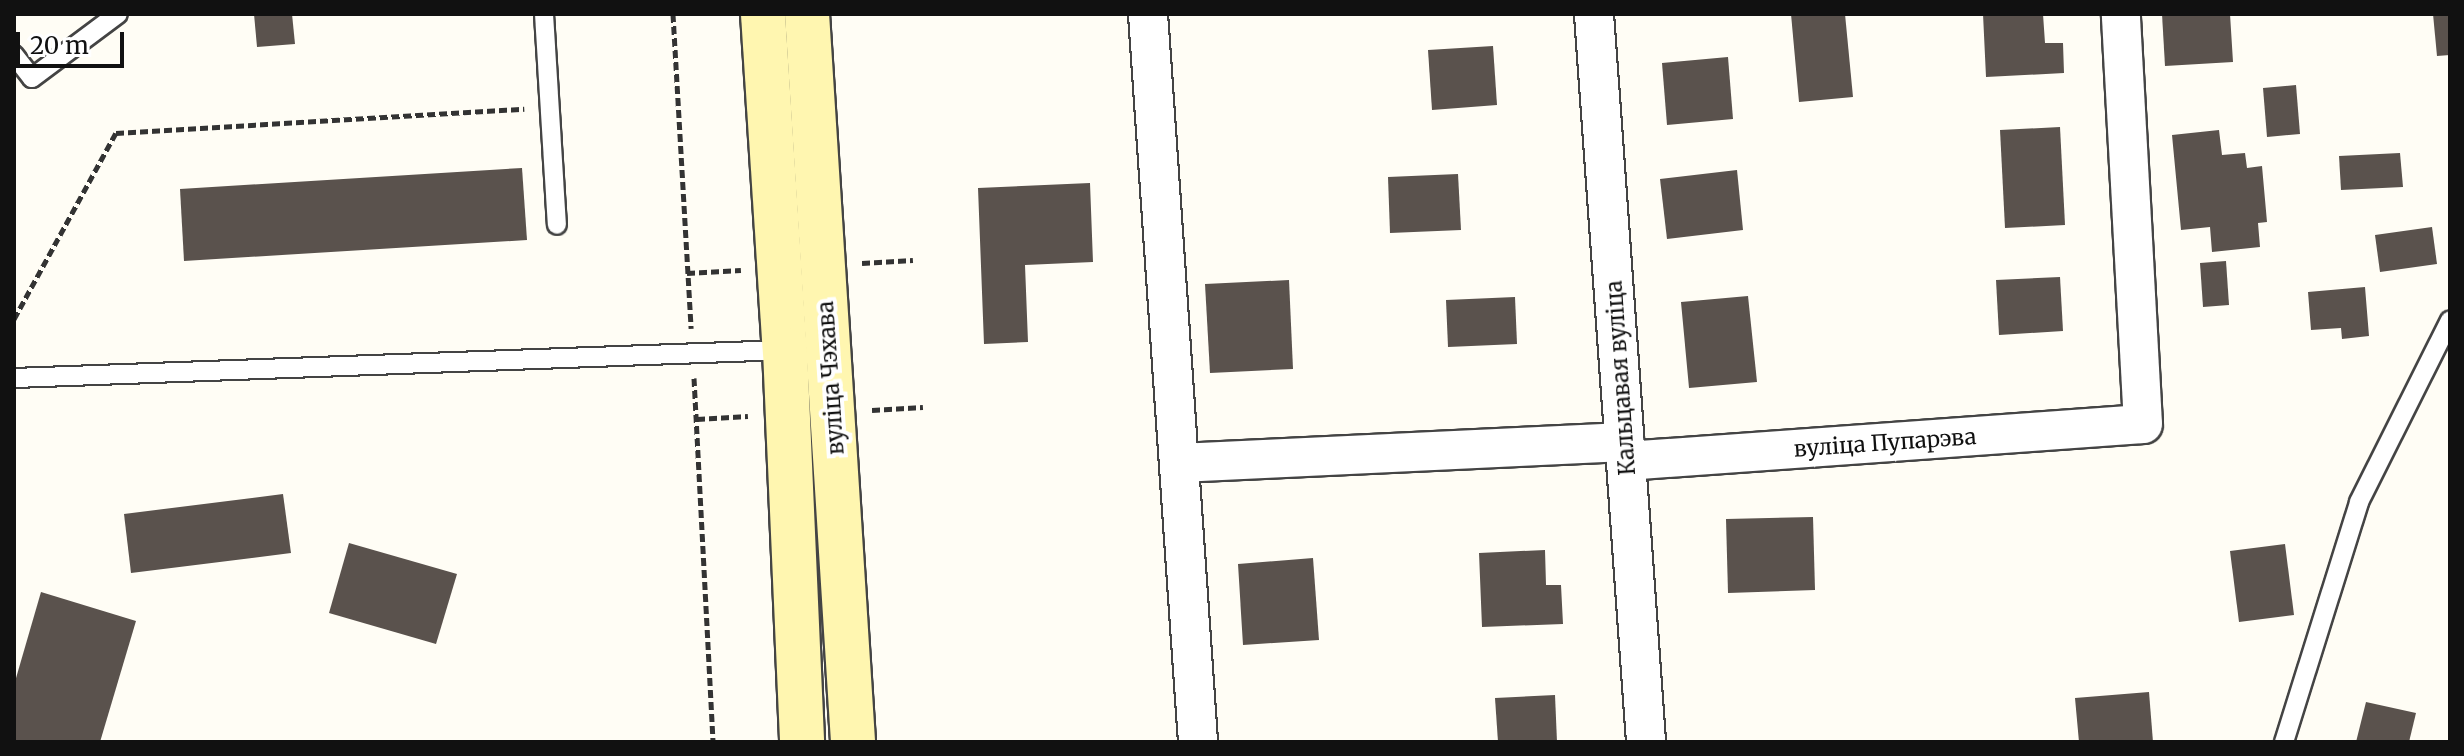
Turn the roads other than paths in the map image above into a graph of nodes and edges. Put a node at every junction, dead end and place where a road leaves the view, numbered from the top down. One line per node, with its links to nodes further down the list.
1 (118, 14): 8 (lane)
2 (544, 14): 9 (lane)
3 (763, 14): 11 (main road, вуліца Чэхава)
4 (807, 14): 16 (main road, вуліца Чэхава)
5 (1148, 14): 14 (street)
6 (1594, 14): 13 (street, Кальцавая вуліца)
7 (2121, 14): 13 (street, вуліца Пупарэва)
8 (14, 55)
9 (557, 225)
10 (2450, 320): 19 (lane)
11 (785, 350): 12 (lane); 15 (main road, вуліца Чэхава)
12 (14, 378)
13 (1626, 452): 14 (street, вуліца Пупарэва); 18 (street, Кальцавая вуліца)
14 (1179, 463): 17 (street)
15 (802, 742)
16 (853, 742)
17 (1198, 742)
18 (1646, 742)
19 (2284, 742)

